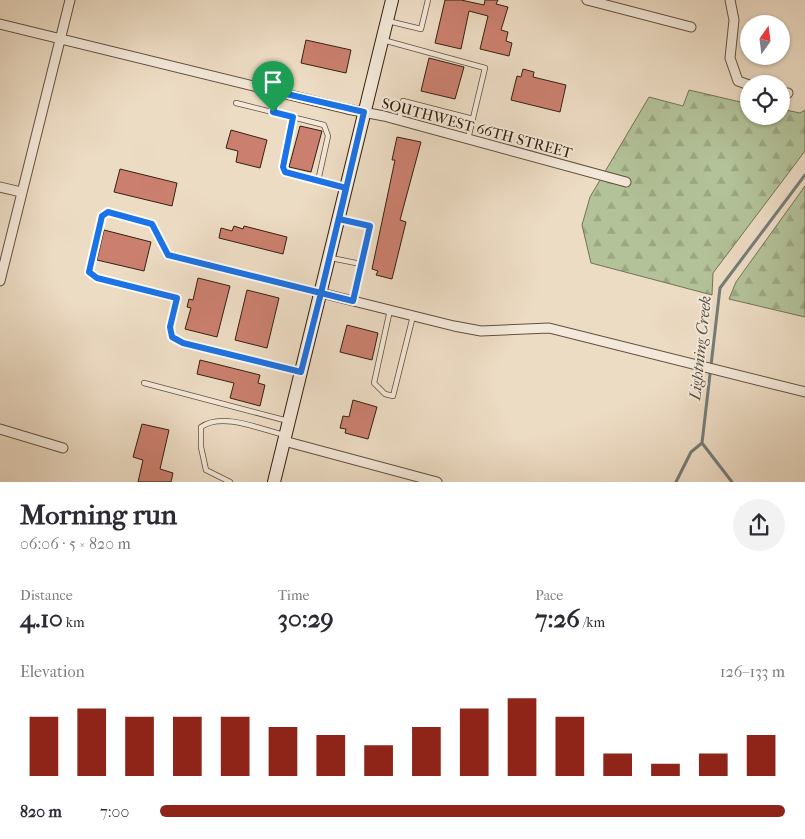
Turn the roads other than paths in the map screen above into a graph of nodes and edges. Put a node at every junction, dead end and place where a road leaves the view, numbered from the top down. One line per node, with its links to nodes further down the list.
1 (70, 0): 9 (street)
2 (392, 0): 6 (main road)
3 (428, 0): 6 (lane)
4 (587, 0): 8 (street)
5 (730, 0): 11 (street)
6 (387, 20): 10 (main road)
7 (0, 24): 9 (street, SOUTHWEST 66TH STREET)
8 (691, 27)
9 (60, 39): 12 (street, SOUTHWEST 66TH STREET); 24 (street)
10 (382, 40): 15 (main road); 17 (lane)
11 (740, 82)
12 (278, 92): 14 (lane); 15 (street, SOUTHWEST 66TH STREET)
13 (236, 103): 14 (lane)
14 (273, 112): 16 (lane)
15 (364, 112): 18 (street, SOUTHWEST 66TH STREET); 23 (main road)
16 (293, 117): 20 (lane); 20 (lane)
17 (473, 119): 18 (lane); 19 (lane)
18 (399, 120): 19 (street, SOUTHWEST 66TH STREET)
19 (468, 139): 21 (street, SOUTHWEST 66TH STREET)
20 (318, 181): 23 (lane)
21 (626, 182)
22 (0, 188): 24 (street)
23 (346, 188): 25 (main road)
24 (21, 192): 28 (street)
25 (339, 219): 26 (main road); 27 (lane)
26 (329, 258): 27 (lane); 29 (main road)
27 (362, 264): 30 (lane)
28 (0, 281)
29 (321, 293): 30 (street); 33 (main road); 33 (lane)
30 (353, 301): 31 (street)
31 (390, 310): 32 (street); 32 (lane)
32 (413, 316): 35 (street)
33 (301, 372): 36 (main road)
34 (144, 383): 36 (lane)
35 (805, 392)
36 (289, 421): 38 (main road)
37 (0, 429): 39 (street)
38 (285, 438): 40 (lane); 41 (main road); 42 (street)
39 (62, 448)
40 (230, 482)
41 (274, 482)
42 (436, 482)

